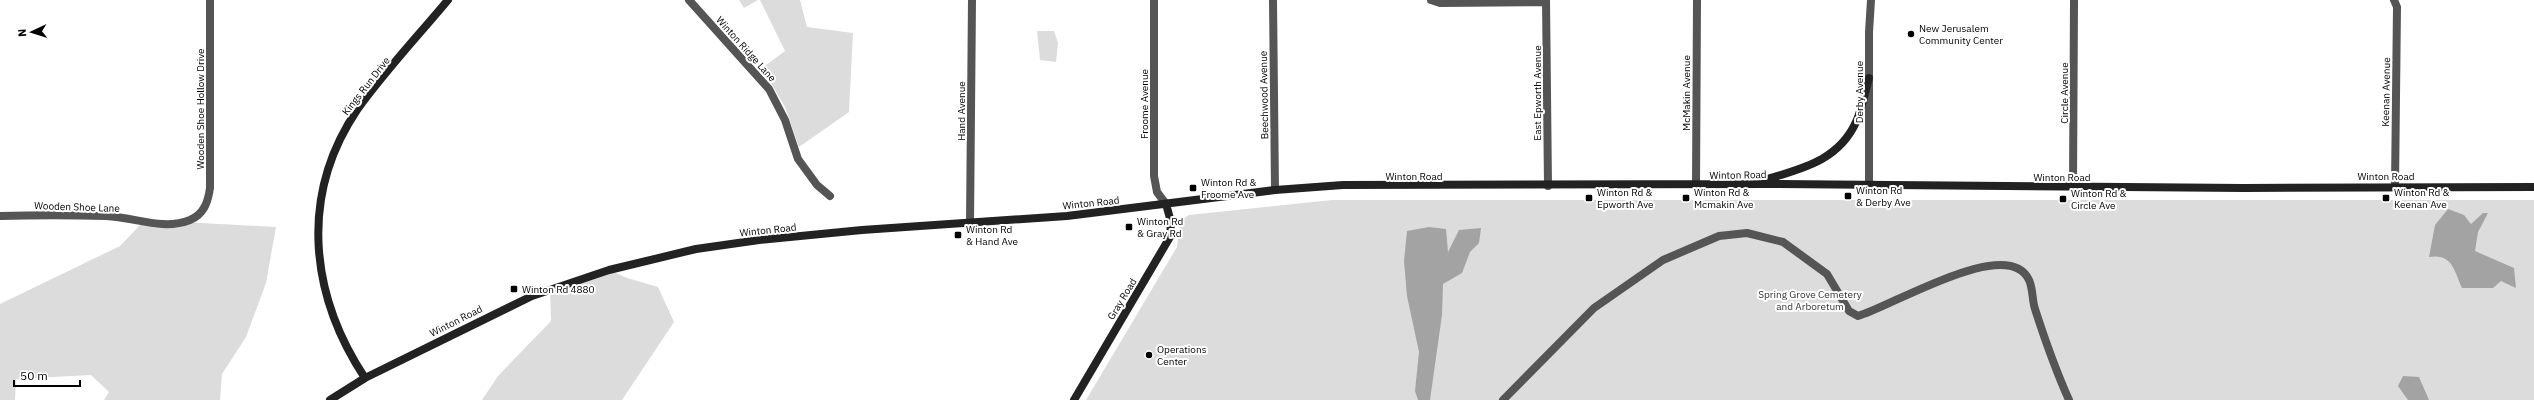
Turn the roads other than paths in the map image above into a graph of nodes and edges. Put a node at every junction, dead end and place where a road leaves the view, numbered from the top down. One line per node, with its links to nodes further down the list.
1 (210, 0): 24 (street, Wooden Shoe Hollow Drive)
2 (448, 0): 27 (main road, Kings Run Drive)
3 (689, 0): 22 (street, Winton Ridge Lane)
4 (972, 0): 26 (street, Hand Avenue)
5 (1154, 0): 23 (street, Froome Avenue)
6 (1273, 0): 21 (street, Beechwood Avenue)
7 (1431, 0): 12 (street)
8 (1697, 0): 17 (street, McMakin Avenue)
9 (1871, 0): 13 (street, Derby Avenue)
10 (2074, 0): 19 (street, Circle Avenue)
11 (2394, 0): 18 (street, Keenan Avenue)
12 (1546, 1): 16 (street, East Epworth Avenue)
13 (1868, 78): 14 (main road); 15 (street, Derby Avenue)
14 (1751, 184): 15 (main road, Winton Road); 17 (main road, Winton Road)
15 (1868, 185): 19 (main road, Winton Road)
16 (1548, 186): 17 (main road, Winton Road); 21 (main road, Winton Road)
17 (1696, 186)
18 (2395, 186): 19 (main road, Winton Road); 20 (main road, Winton Road)
19 (2073, 187)
20 (2534, 187)
21 (1275, 190): 23 (main road, Winton Road)
22 (830, 196)
23 (1166, 204): 26 (main road, Winton Road); 29 (main road, Gray Road)
24 (200, 215): 25 (street, Wooden Shoe Lane)
25 (0, 216)
26 (970, 223): 27 (main road, Winton Road)
27 (365, 378): 28 (main road, Winton Road)
28 (330, 400)
29 (1074, 400)
30 (1503, 400): 31 (street)
31 (2069, 400)

